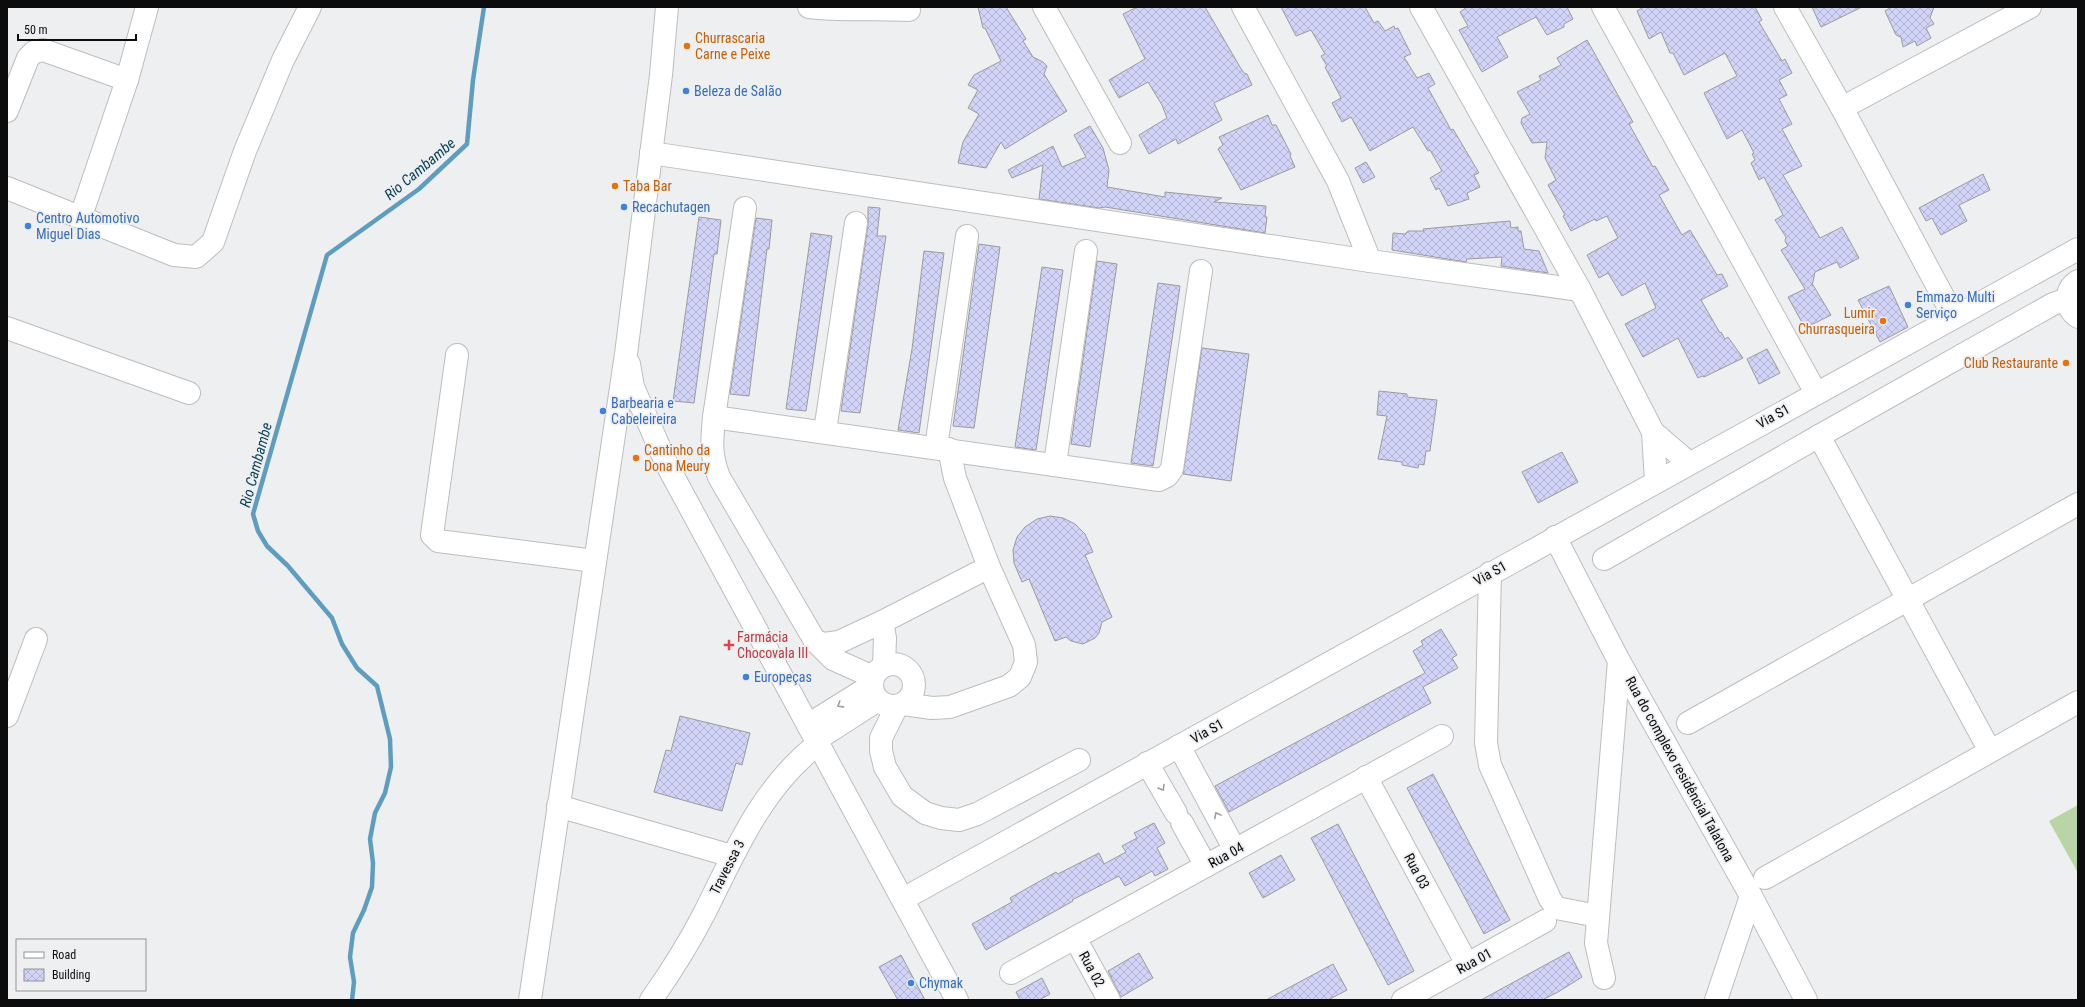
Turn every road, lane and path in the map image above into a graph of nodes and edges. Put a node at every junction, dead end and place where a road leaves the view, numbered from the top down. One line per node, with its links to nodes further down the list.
1 (147, 7): 13 (street)
2 (310, 7): 20 (street)
3 (667, 7): 17 (street)
4 (809, 7): 11 (street)
5 (1044, 7): 16 (street)
6 (1242, 7): 25 (street)
7 (1421, 7): 27 (street)
8 (1603, 7): 34 (street)
9 (1785, 7): 14 (street)
10 (2029, 7): 14 (street)
11 (836, 9): 12 (street)
12 (909, 10)
13 (127, 80): 15 (street); 20 (street)
14 (1842, 108): 29 (street)
15 (7, 111)
16 (1120, 143)
17 (651, 153): 25 (street); 31 (street)
18 (7, 188): 20 (street)
19 (744, 208): 35 (street)
20 (81, 216)
21 (856, 223): 36 (street)
22 (967, 236): 39 (street)
23 (1086, 251): 41 (street)
24 (2072, 254): 28 (street); 29 (street, Via S1)
25 (1370, 261): 27 (street)
26 (1201, 271): 41 (street)
27 (1580, 290): 37 (street)
28 (2075, 304): 38 (street)
29 (1954, 317): 34 (street, Via S1)
30 (7, 328): 33 (street)
31 (626, 354): 46 (street); 58 (street)
32 (457, 355): 46 (street)
33 (189, 393)
34 (1816, 393): 40 (street, Via S1)
35 (714, 417): 36 (street); 52 (street)
36 (825, 431): 39 (street)
37 (1653, 432): 40 (street); 42 (street)
38 (1819, 436): 45 (street); 49 (street)
39 (942, 448): 41 (street); 47 (street)
40 (1689, 463): 42 (street, Via S1)
41 (1055, 464)
42 (1656, 481): 44 (street, Via S1)
43 (2078, 504): 49 (street)
44 (1555, 537): 48 (street, Via S1); 53 (street, Rua do complexo residêncial Talatona)
45 (1604, 559)
46 (595, 561): 65 (street)
47 (989, 567): 50 (street); 54 (street)
48 (1490, 573): 60 (street, Via S1); 72 (street)
49 (1908, 600): 57 (street); 61 (street)
50 (882, 622): 52 (street); 54 (street)
51 (36, 638): 56 (street)
52 (815, 642): 54 (street)
53 (1619, 661): 70 (street, Rua do complexo residêncial Talatona); 72 (street)
54 (885, 690): 58 (street, Travessa 3); 62 (street)
55 (2078, 702): 61 (street)
56 (7, 716)
57 (1688, 723)
58 (814, 736): 67 (street, Travessa 3); 71 (street)
59 (1442, 736): 64 (street, Rua 04)
60 (1179, 746): 63 (street, Via S1); 66 (street, one-way to 60)
61 (1990, 751): 69 (street)
62 (1079, 760)
63 (1147, 763): 68 (street, one-way to 68); 71 (street, Via S1)
64 (1366, 777): 66 (street, Rua 04); 75 (street, Rua 03)
65 (558, 806): 67 (street); 78 (street)
66 (1235, 850): 68 (street, Rua 04)
67 (732, 856): 79 (street, Travessa 3)
68 (1206, 866): 74 (street, Rua 04)
69 (1765, 878)
70 (1751, 896): 83 (street); 84 (street, Rua do complexo residêncial Talatona)
71 (902, 899): 80 (street)
72 (1598, 916): 77 (street)
73 (1545, 921): 75 (street, Rua 01)
74 (1075, 938): 76 (street, Rua 04); 81 (street, Rua 02)
75 (1467, 964): 82 (street, Rua 01)
76 (1011, 973)
77 (1604, 978)
78 (530, 1000)
79 (651, 1000)
80 (958, 1000)
81 (1109, 1000)
82 (1403, 1000)
83 (1716, 1000)
84 (1806, 1000)

